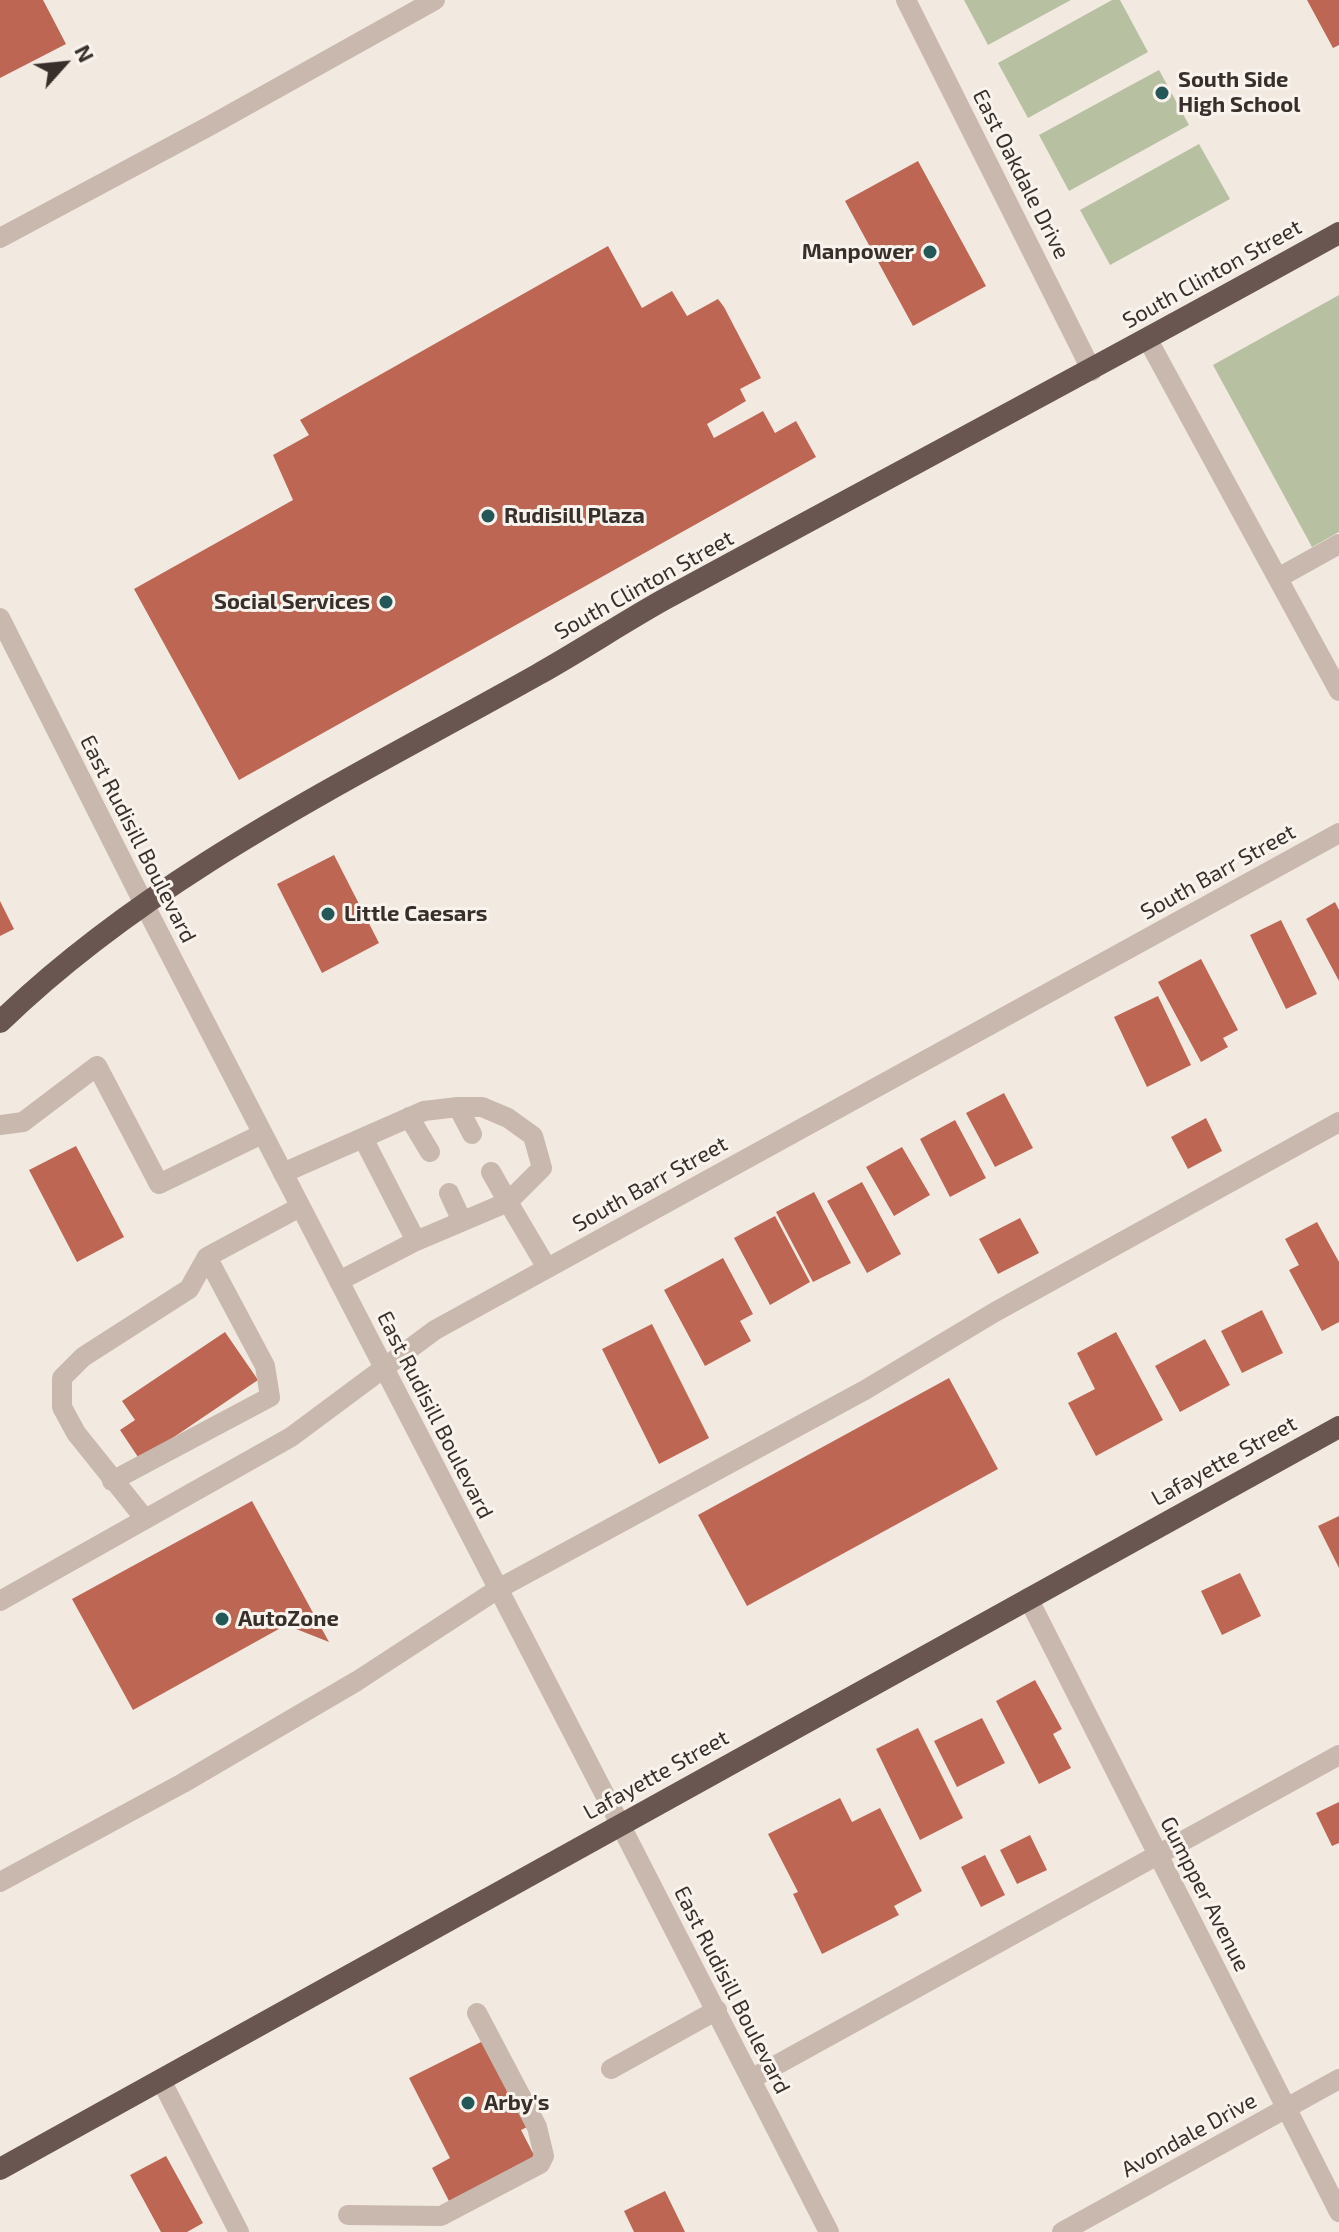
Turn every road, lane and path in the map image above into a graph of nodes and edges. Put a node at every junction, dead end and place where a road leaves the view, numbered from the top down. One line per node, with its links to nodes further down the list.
1 (435, 0): 4 (street)
2 (906, 0): 6 (street, East Oakdale Drive)
3 (1339, 233): 5 (highway, South Clinton Street)
4 (0, 238)
5 (1148, 340): 6 (highway, South Clinton Street); 8 (street)
6 (1092, 371): 12 (highway, South Clinton Street)
7 (1339, 544): 8 (street)
8 (1278, 578): 10 (street)
9 (0, 618): 12 (street, East Rudisill Boulevard)
10 (1339, 691)
11 (1339, 833): 30 (street, South Barr Street)
12 (144, 904): 13 (highway, South Clinton Street); 18 (street, East Rudisill Boulevard)
13 (0, 1022)
14 (458, 1107): 15 (street); 19 (street); 25 (street)
15 (409, 1117): 20 (street); 21 (street)
16 (1339, 1122): 36 (street)
17 (0, 1125): 18 (street)
18 (262, 1134): 23 (street, East Rudisill Boulevard)
19 (472, 1134)
20 (363, 1138): 23 (street); 28 (street)
21 (430, 1152)
22 (491, 1172): 25 (street)
23 (283, 1173): 26 (street, East Rudisill Boulevard)
24 (449, 1193): 27 (street)
25 (508, 1202): 27 (street); 30 (street)
26 (300, 1207): 29 (street); 31 (street, East Rudisill Boulevard)
27 (462, 1221): 28 (street)
28 (416, 1241): 31 (street)
29 (207, 1257): 34 (street); 34 (street)
30 (547, 1268): 32 (street, South Barr Street)
31 (339, 1281): 32 (street, East Rudisill Boulevard)
32 (384, 1369): 35 (street, South Barr Street); 36 (street, East Rudisill Boulevard)
33 (1339, 1427): 37 (highway, Lafayette Street)
34 (112, 1481): 35 (street)
35 (145, 1519): 38 (street, South Barr Street)
36 (498, 1589): 40 (street, East Rudisill Boulevard); 42 (street)
37 (1028, 1598): 40 (highway, Lafayette Street); 41 (street, Gumpper Avenue)
38 (0, 1601)
39 (1339, 1755): 41 (street)
40 (620, 1824): 43 (street, East Rudisill Boulevard); 48 (highway, Lafayette Street)
41 (1158, 1856): 46 (street); 49 (street, Gumpper Avenue)
42 (0, 1882)
43 (717, 2010): 45 (street); 46 (street, East Rudisill Boulevard)
44 (477, 2013): 52 (street)
45 (611, 2069)
46 (751, 2079): 54 (street, East Rudisill Boulevard)
47 (1339, 2079): 49 (street, Avondale Drive)
48 (161, 2080): 50 (highway, Lafayette Street); 53 (street)
49 (1286, 2108): 51 (street, Gumpper Avenue); 55 (street, Avondale Drive)
50 (0, 2169)
51 (1339, 2212)
52 (348, 2215)
53 (239, 2232)
54 (829, 2232)
55 (1062, 2232)

